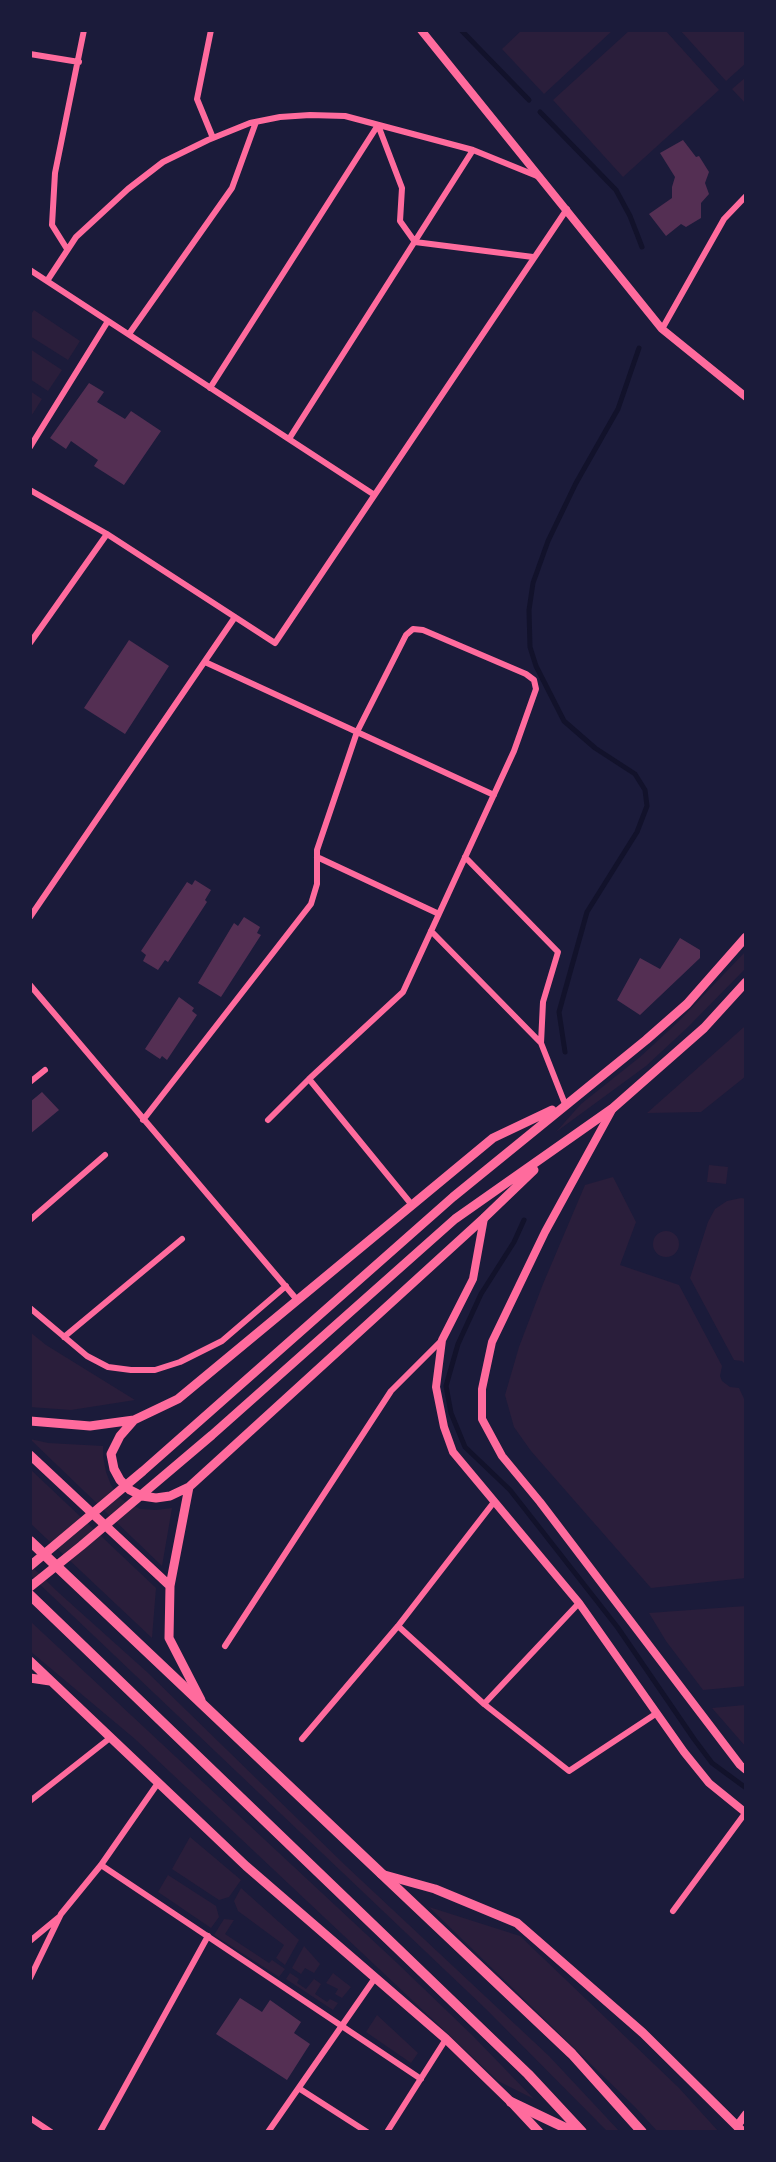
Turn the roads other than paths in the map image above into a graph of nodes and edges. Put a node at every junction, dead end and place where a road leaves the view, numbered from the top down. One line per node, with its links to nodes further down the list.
1 (84, 30): 5 (street)
2 (211, 30): 8 (street)
3 (422, 30): 10 (street)
4 (30, 54): 5 (street)
5 (79, 62): 14 (street)
6 (256, 122): 7 (street); 8 (street); 20 (street)
7 (378, 125): 9 (street); 13 (street); 21 (street)
8 (213, 138): 14 (street)
9 (473, 150): 10 (street); 13 (street)
10 (541, 177): 12 (street)
11 (746, 196): 19 (street)
12 (567, 209): 15 (street); 19 (street)
13 (415, 242): 15 (street); 23 (street)
14 (67, 249): 17 (street)
15 (533, 257): 26 (street)
16 (30, 270): 17 (street)
17 (46, 281): 18 (street)
18 (108, 321): 20 (street); 24 (street)
19 (662, 329): 22 (street)
20 (129, 334): 21 (street)
21 (210, 388): 23 (street)
22 (746, 397)
23 (289, 439): 26 (street)
24 (30, 447)
25 (30, 490): 27 (street)
26 (373, 494): 28 (street)
27 (107, 534): 28 (street); 29 (street)
28 (235, 617): 30 (street)
29 (30, 643)
30 (205, 662): 31 (street); 36 (street)
31 (357, 732): 32 (street); 32 (street); 33 (street)
32 (494, 795): 34 (street)
33 (317, 857): 35 (street); 47 (street)
34 (465, 857): 35 (street); 41 (street)
35 (439, 914): 37 (street)
36 (30, 917)
37 (431, 931): 41 (street); 43 (street)
38 (746, 937): 45 (main road)
39 (746, 982): 46 (main road)
40 (30, 985): 47 (street)
41 (541, 1043): 45 (street)
42 (45, 1070): 44 (street)
43 (309, 1078): 48 (street); 51 (street)
44 (30, 1082)
45 (565, 1104): 51 (main road); 66 (main road)
46 (613, 1108): 49 (main road); 81 (street)
47 (143, 1120): 55 (street)
48 (268, 1120)
49 (555, 1149): 52 (main road); 68 (main road)
50 (105, 1155): 53 (street)
51 (412, 1205): 56 (main road)
52 (484, 1218): 59 (street); 63 (main road)
53 (30, 1220)
54 (182, 1239): 58 (street)
55 (286, 1286): 56 (street); 58 (street)
56 (298, 1301): 60 (main road)
57 (30, 1308): 58 (street)
58 (64, 1337)
59 (442, 1341): 64 (street); 72 (street)
60 (134, 1420): 61 (main road); 63 (main road)
61 (30, 1421)
62 (30, 1455): 67 (main road)
63 (189, 1487): 67 (main road)
64 (494, 1502): 70 (street); 71 (street)
65 (30, 1541): 76 (highway)
66 (30, 1566)
67 (170, 1586): 76 (main road)
68 (30, 1587)
69 (30, 1596): 108 (highway)
70 (579, 1603): 77 (street); 78 (street)
71 (399, 1626): 77 (street); 80 (street)
72 (225, 1646)
73 (30, 1661): 75 (main road)
74 (30, 1678): 75 (main road)
75 (50, 1681): 79 (main road)
76 (203, 1704): 86 (highway)
77 (484, 1704): 78 (street)
78 (657, 1713): 84 (street)
79 (111, 1738): 82 (main road); 83 (street)
80 (302, 1740)
81 (746, 1770)
82 (158, 1783): 85 (street); 92 (main road)
83 (30, 1801)
84 (746, 1812): 87 (street)
85 (101, 1865): 88 (street); 89 (street)
86 (380, 1873): 100 (main road); 109 (highway)
87 (673, 1911)
88 (61, 1914): 90 (street); 91 (street)
89 (208, 1936): 93 (street); 102 (street)
90 (30, 1941)
91 (30, 1978)
92 (375, 1978): 93 (street); 94 (main road)
93 (343, 2026): 95 (street); 96 (street)
94 (446, 2039): 95 (street); 97 (main road)
95 (421, 2079): 105 (street)
96 (300, 2089): 103 (street); 104 (street)
97 (512, 2102): 106 (main road); 107 (highway)
98 (746, 2114): 100 (street)
99 (30, 2118): 101 (street)
100 (740, 2129)
101 (51, 2132)
102 (100, 2132)
103 (268, 2132)
104 (367, 2132)
105 (387, 2132)
106 (539, 2132)
107 (574, 2132)
108 (582, 2132)
109 (642, 2132)

